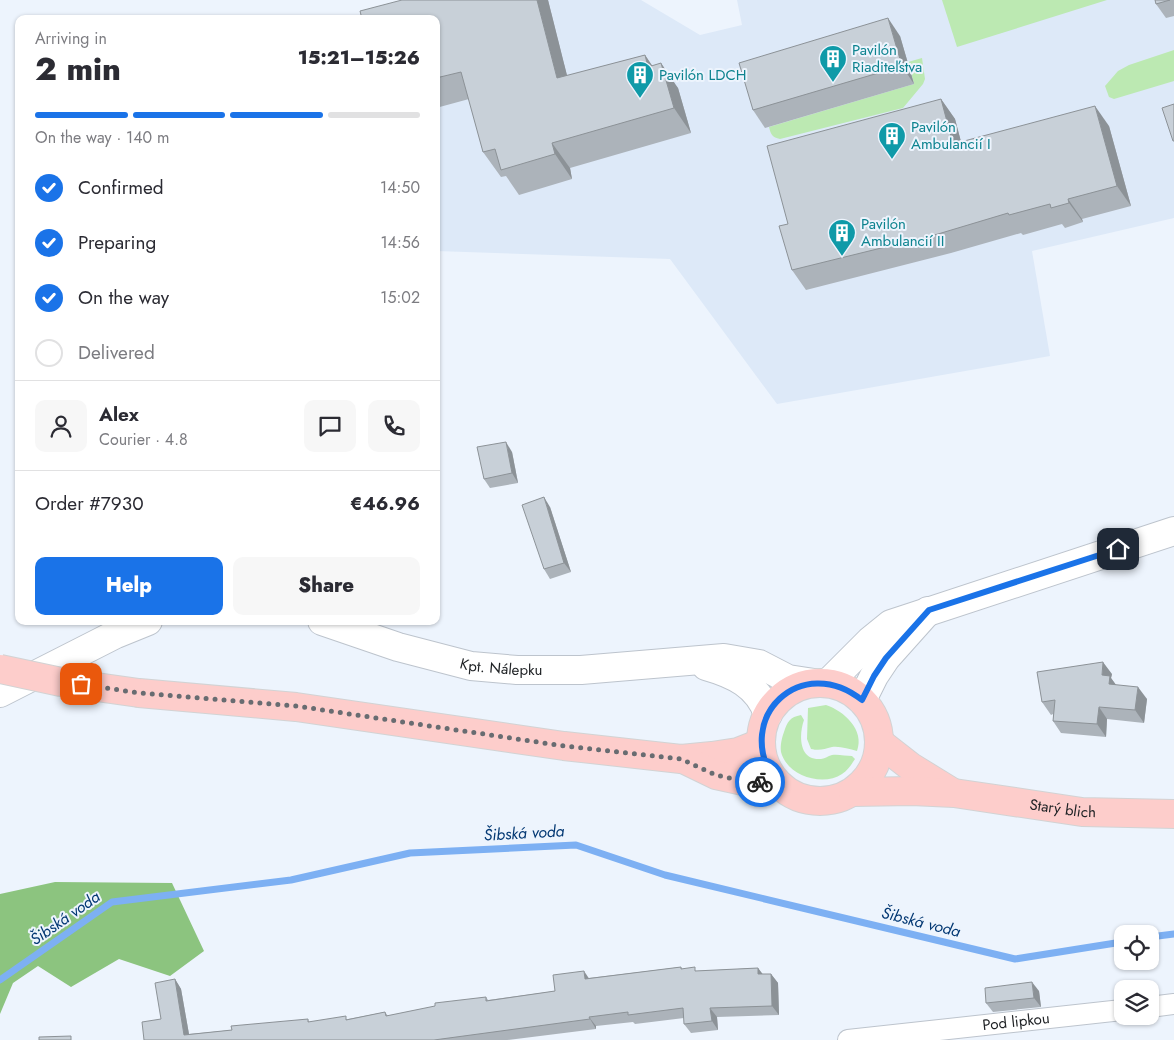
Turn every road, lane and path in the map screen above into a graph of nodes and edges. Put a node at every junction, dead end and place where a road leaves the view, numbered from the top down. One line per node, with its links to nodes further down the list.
1 (1174, 531): 2 (main road)
2 (929, 610): 7 (main road); 9 (main road)
3 (138, 625): 8 (main road)
4 (334, 625): 5 (main road, Kpt. Nálepku)
5 (687, 661): 7 (main road, Kpt. Nálepku); 10 (main road, Kpt. Nálepku)
6 (0, 669): 13 (main road, bridge)
7 (821, 683): 9 (main road); 10 (main road)
8 (0, 693)
9 (862, 700): 11 (main road)
10 (768, 714): 12 (main road)
11 (880, 742): 15 (main road); 16 (main road, Starý blich)
12 (761, 743): 13 (main road); 14 (main road)
13 (681, 759): 14 (main road)
14 (775, 781): 15 (main road)
15 (853, 792): 16 (main road, Starý blich)
16 (954, 793): 17 (main road, Starý blich)
17 (1174, 814)
18 (1174, 1004): 19 (street)
19 (1159, 1006)
20 (1114, 1011): 21 (street, Pod lipkou)
21 (848, 1040)

